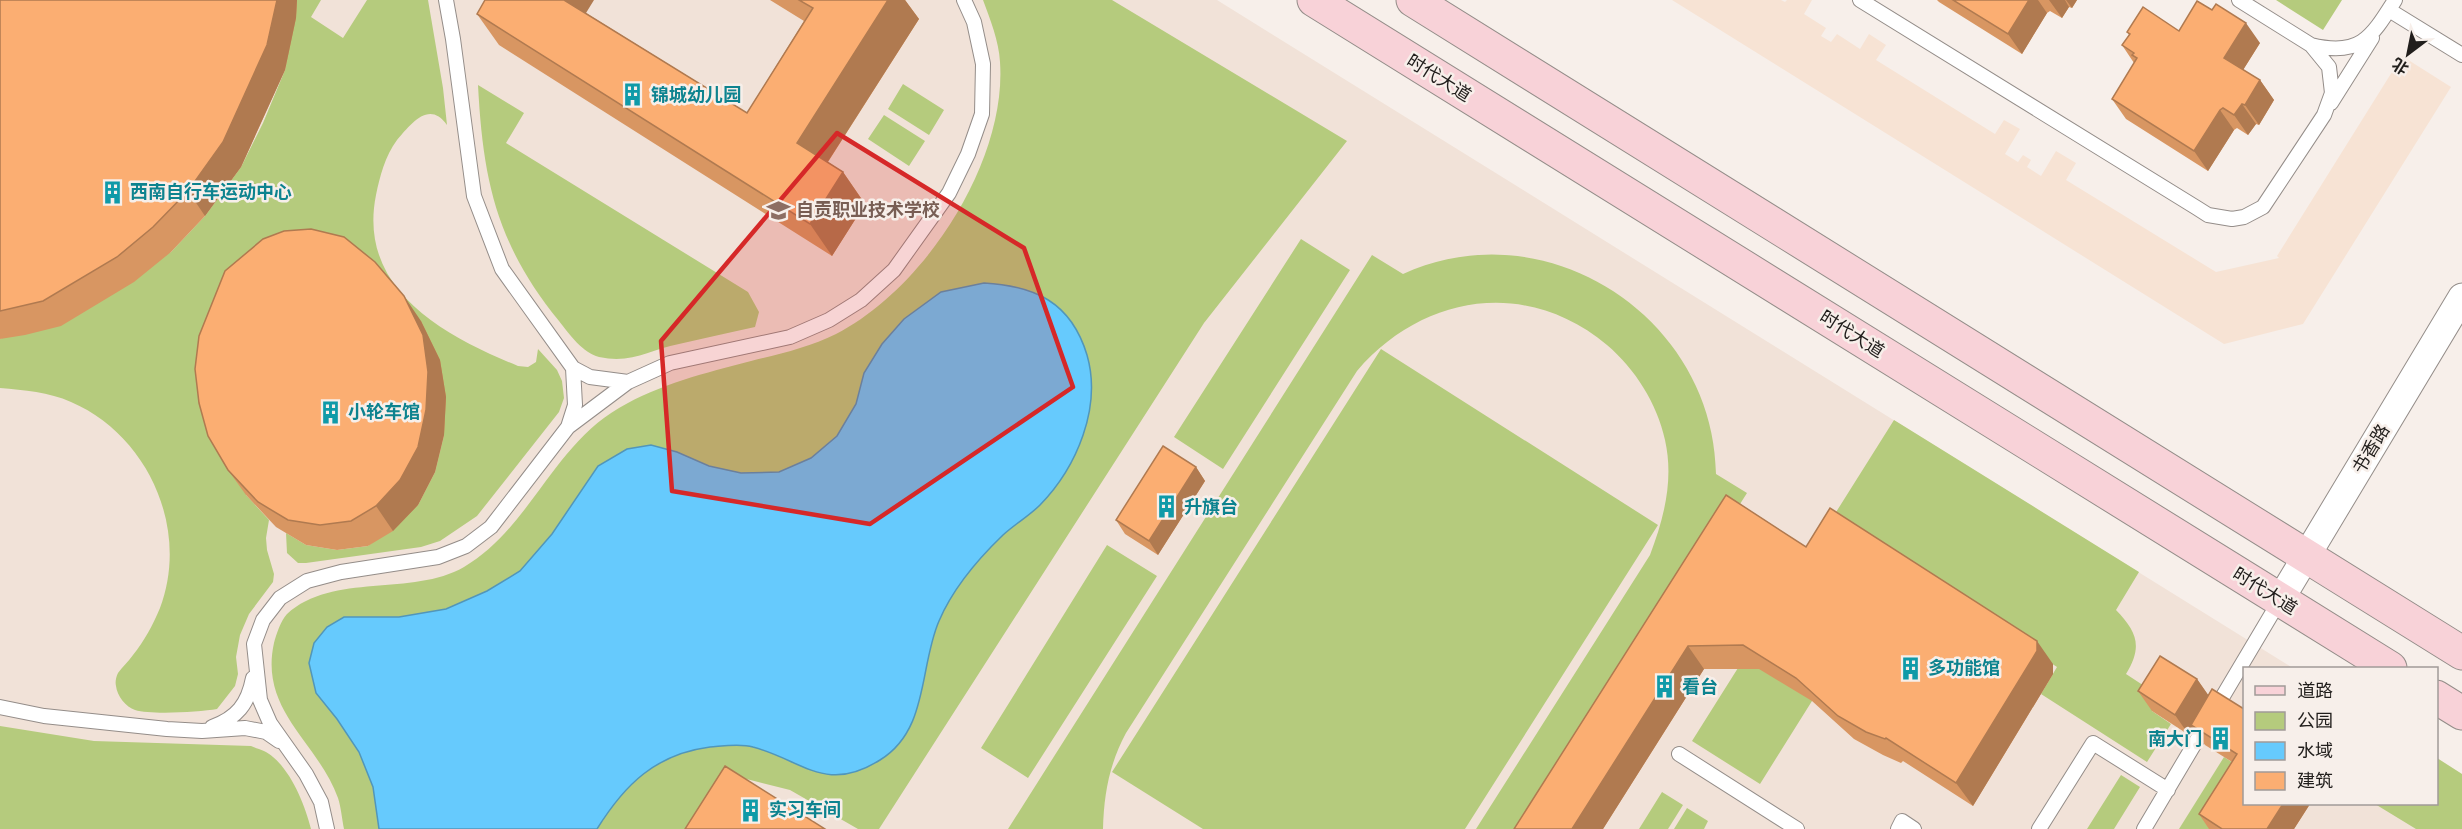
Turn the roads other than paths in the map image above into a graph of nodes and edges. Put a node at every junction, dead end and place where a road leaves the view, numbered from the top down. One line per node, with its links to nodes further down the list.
1 (446, 0): 13 (lane)
2 (964, 0): 14 (lane)
3 (1314, 0): 17 (main road, 时代大道)
4 (1413, 0): 16 (main road)
5 (1860, 0): 11 (lane)
6 (2239, 0): 9 (lane)
7 (2392, 5): 8 (lane); 10 (lane)
8 (2376, 31): 9 (lane); 11 (lane)
9 (2311, 45): 11 (lane)
10 (2462, 55)
11 (2324, 115)
12 (2462, 297): 16 (street, 书香路)
13 (573, 368): 14 (lane); 15 (lane)
14 (627, 382): 15 (lane)
15 (568, 427): 20 (lane)
16 (2307, 556): 17 (street, 书香路); 18 (main road)
17 (2280, 600): 19 (main road, 时代大道); 27 (lane)
18 (2462, 652)
19 (2387, 667)
20 (255, 670): 24 (lane); 25 (lane)
21 (2438, 698): 23 (main road)
22 (0, 707): 24 (lane)
23 (2462, 713)
24 (202, 731): 25 (lane)
25 (286, 746): 28 (lane)
26 (1679, 754): 29 (lane)
27 (2168, 790): 32 (lane); 33 (lane)
28 (327, 829)
29 (1797, 829)
30 (1898, 829): 31 (lane)
31 (1914, 829)
32 (2040, 829)
33 (2144, 829)

